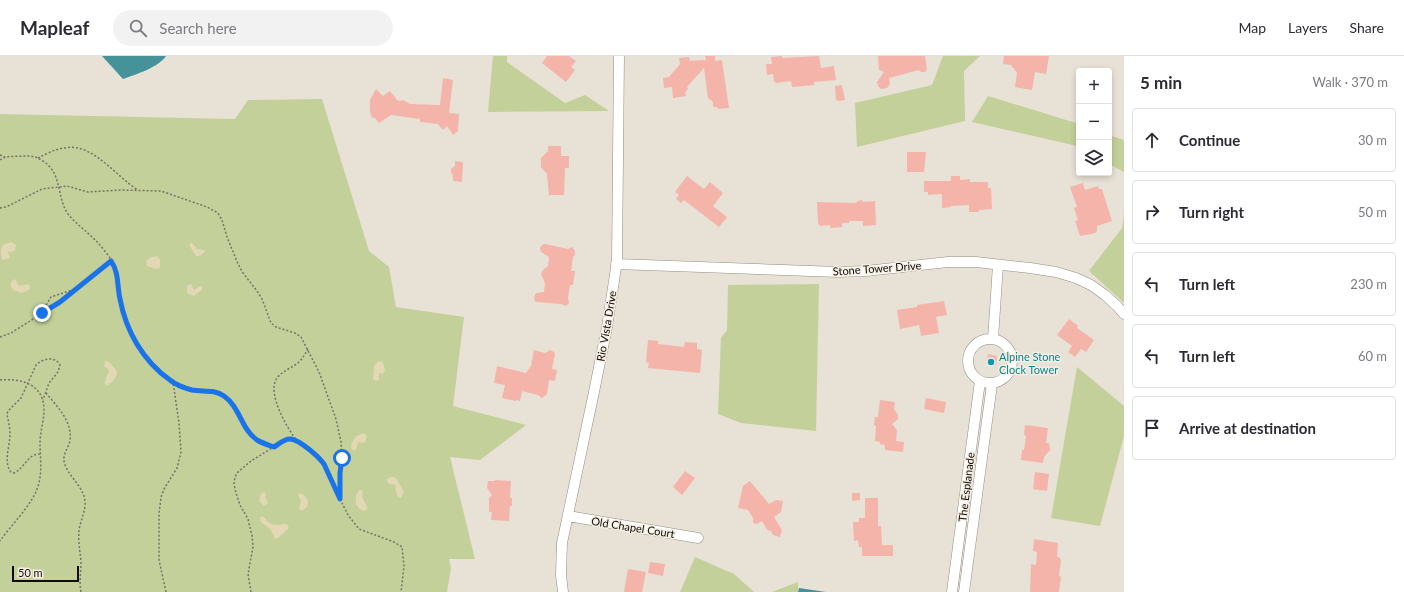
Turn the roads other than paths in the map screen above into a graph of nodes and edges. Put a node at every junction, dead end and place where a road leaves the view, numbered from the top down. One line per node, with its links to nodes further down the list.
1 (619, 56): 2 (street, Rio Vista Drive)
2 (616, 264): 3 (street, Stone Tower Drive); 8 (street, Rio Vista Drive)
3 (998, 264): 4 (street, Stone Tower Drive); 5 (street)
4 (1124, 314)
5 (993, 339): 6 (street); 7 (street)
6 (980, 381): 7 (street); 11 (street, The Esplanade)
7 (992, 384): 12 (street, The Esplanade)
8 (568, 516): 9 (street, Old Chapel Court); 10 (street, Rio Vista Drive)
9 (698, 538)
10 (563, 592)
11 (952, 592)
12 (964, 592)

